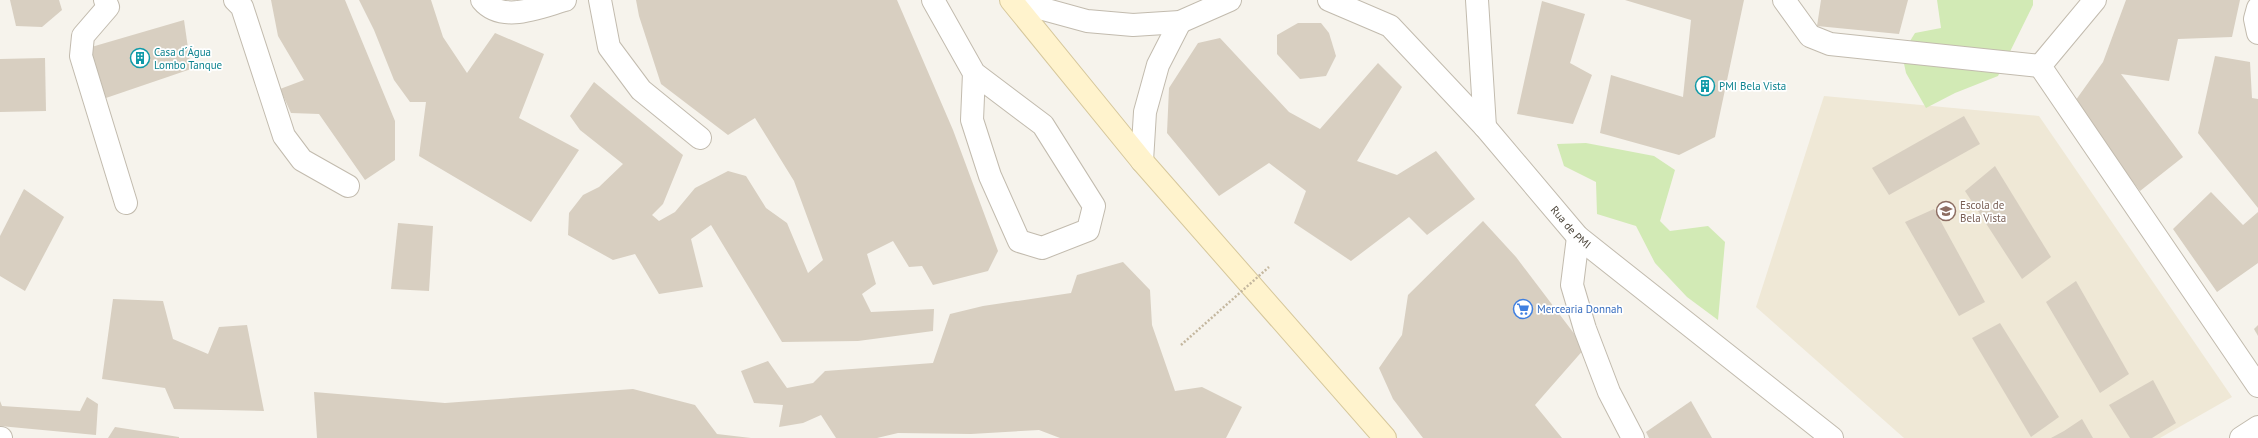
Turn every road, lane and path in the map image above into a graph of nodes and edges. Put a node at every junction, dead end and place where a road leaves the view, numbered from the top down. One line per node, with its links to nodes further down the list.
1 (235, 0): 22 (street)
2 (482, 0): 3 (street)
3 (566, 0)
4 (600, 0): 20 (street)
5 (933, 0): 18 (street)
6 (1011, 0): 21 (main road)
7 (1025, 0): 15 (street)
8 (1230, 0): 15 (street)
9 (1330, 0): 19 (street, Rua de PMI)
10 (1477, 0): 19 (street)
11 (1784, 0): 17 (street)
12 (2095, 0): 17 (street)
13 (112, 2): 23 (street)
14 (2258, 8): 16 (street)
15 (1180, 22): 21 (street)
16 (2258, 33)
17 (2040, 66): 27 (street)
18 (974, 73): 18 (street)
19 (1485, 127): 24 (street, Rua de PMI)
20 (700, 138)
21 (1142, 160): 29 (main road)
22 (348, 186)
23 (126, 203)
24 (1578, 237): 30 (street); 31 (street, Rua de PMI)
25 (1269, 268): 26 (path, bridge)
26 (1181, 345)
27 (2258, 386)
28 (2258, 427): 32 (street)
29 (1385, 438)
30 (1633, 438)
31 (1832, 438)
32 (2241, 438)

